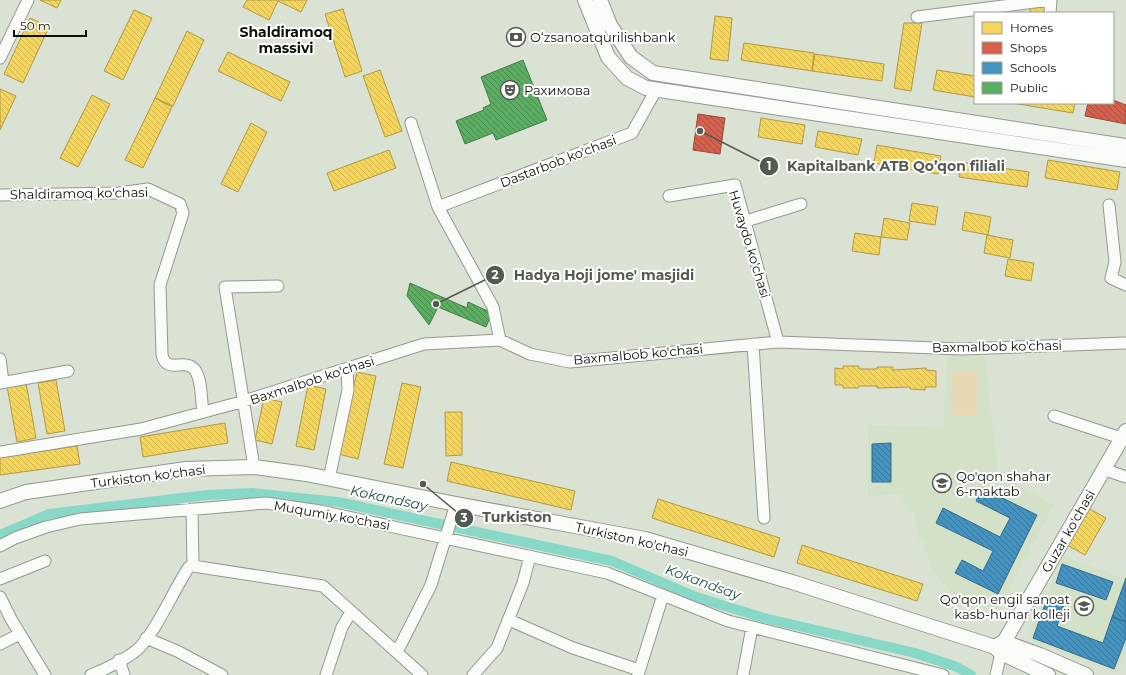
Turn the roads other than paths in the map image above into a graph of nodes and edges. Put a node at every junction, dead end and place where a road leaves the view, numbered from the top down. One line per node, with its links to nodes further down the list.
1 (28, 0): 7 (street)
2 (585, 0): 8 (main road)
3 (600, 0): 10 (main road)
4 (1050, 0): 5 (street); 6 (street)
5 (1050, 12)
6 (917, 16)
7 (0, 58)
8 (656, 90): 11 (main road); 16 (street, Dastarbob ko'chasi)
9 (411, 123): 16 (street)
10 (1126, 146)
11 (1126, 160)
12 (0, 195): 29 (street, Shaldiramoq ko'chasi)
13 (670, 196): 17 (street, Huvaydo ko'chasi)
14 (801, 204): 17 (street)
15 (1109, 205): 18 (street)
16 (438, 207): 20 (street)
17 (746, 221): 21 (street, Huvaydo ko'chasi)
18 (1126, 285)
19 (278, 286): 28 (street)
20 (500, 340): 23 (street, Baxmalbob ko'chasi); 25 (street, Baxmalbob ko'chasi)
21 (778, 342): 22 (street, Baxmalbob ko'chasi); 23 (street, Baxmalbob ko'chasi)
22 (1126, 343)
23 (753, 344): 40 (street)
24 (0, 360): 27 (street)
25 (347, 369): 28 (street, Baxmalbob ko'chasi); 36 (street)
26 (68, 371): 27 (street)
27 (2, 382)
28 (245, 401): 29 (street, Baxmalbob ko'chasi); 33 (street)
29 (203, 412): 32 (street, Baxmalbob ko'chasi)
30 (1054, 416): 31 (street)
31 (1124, 434): 34 (main road, Guzar ko'chasi)
32 (0, 452)
33 (254, 467): 36 (main road, Turkiston ko'chasi); 37 (main road, Turkiston ko'chasi)
34 (1103, 469): 35 (street); 55 (main road, Guzar ko'chasi)
35 (1126, 476)
36 (329, 479): 39 (main road, Turkiston ko'chasi)
37 (0, 501)
38 (192, 509): 41 (street, Muqumiy ko'chasi); 42 (street, Muqumiy ko'chasi); 45 (street)
39 (454, 511): 41 (street); 55 (main road, Turkiston ko'chasi)
40 (764, 518)
41 (446, 538): 43 (street, Muqumiy ko'chasi); 56 (street)
42 (0, 546)
43 (530, 556): 47 (street, Muqumiy ko'chasi); 50 (street)
44 (45, 561): 46 (street)
45 (193, 566): 49 (street); 53 (street)
46 (0, 579)
47 (663, 595): 51 (street, Muqumiy ko'chasi); 58 (street)
48 (0, 597): 52 (street)
49 (351, 612): 56 (street); 64 (street)
50 (509, 620): 58 (street); 65 (street)
51 (752, 627): 66 (street); 67 (street, Muqumiy ko'chasi)
52 (20, 634): 54 (street); 60 (street)
53 (146, 638): 57 (street); 63 (street)
54 (0, 644)
55 (1000, 647): 68 (street); 69 (main road, Turkiston ko'chasi); 70 (main road, Turkiston ko'chasi)
56 (397, 652): 59 (street)
57 (119, 660): 61 (street); 62 (street)
58 (638, 672)
59 (418, 674)
60 (45, 675)
61 (91, 675)
62 (124, 675)
63 (222, 675)
64 (326, 675)
65 (473, 675)
66 (743, 675)
67 (943, 675)
68 (996, 675)
69 (1048, 675)
70 (1086, 675)

